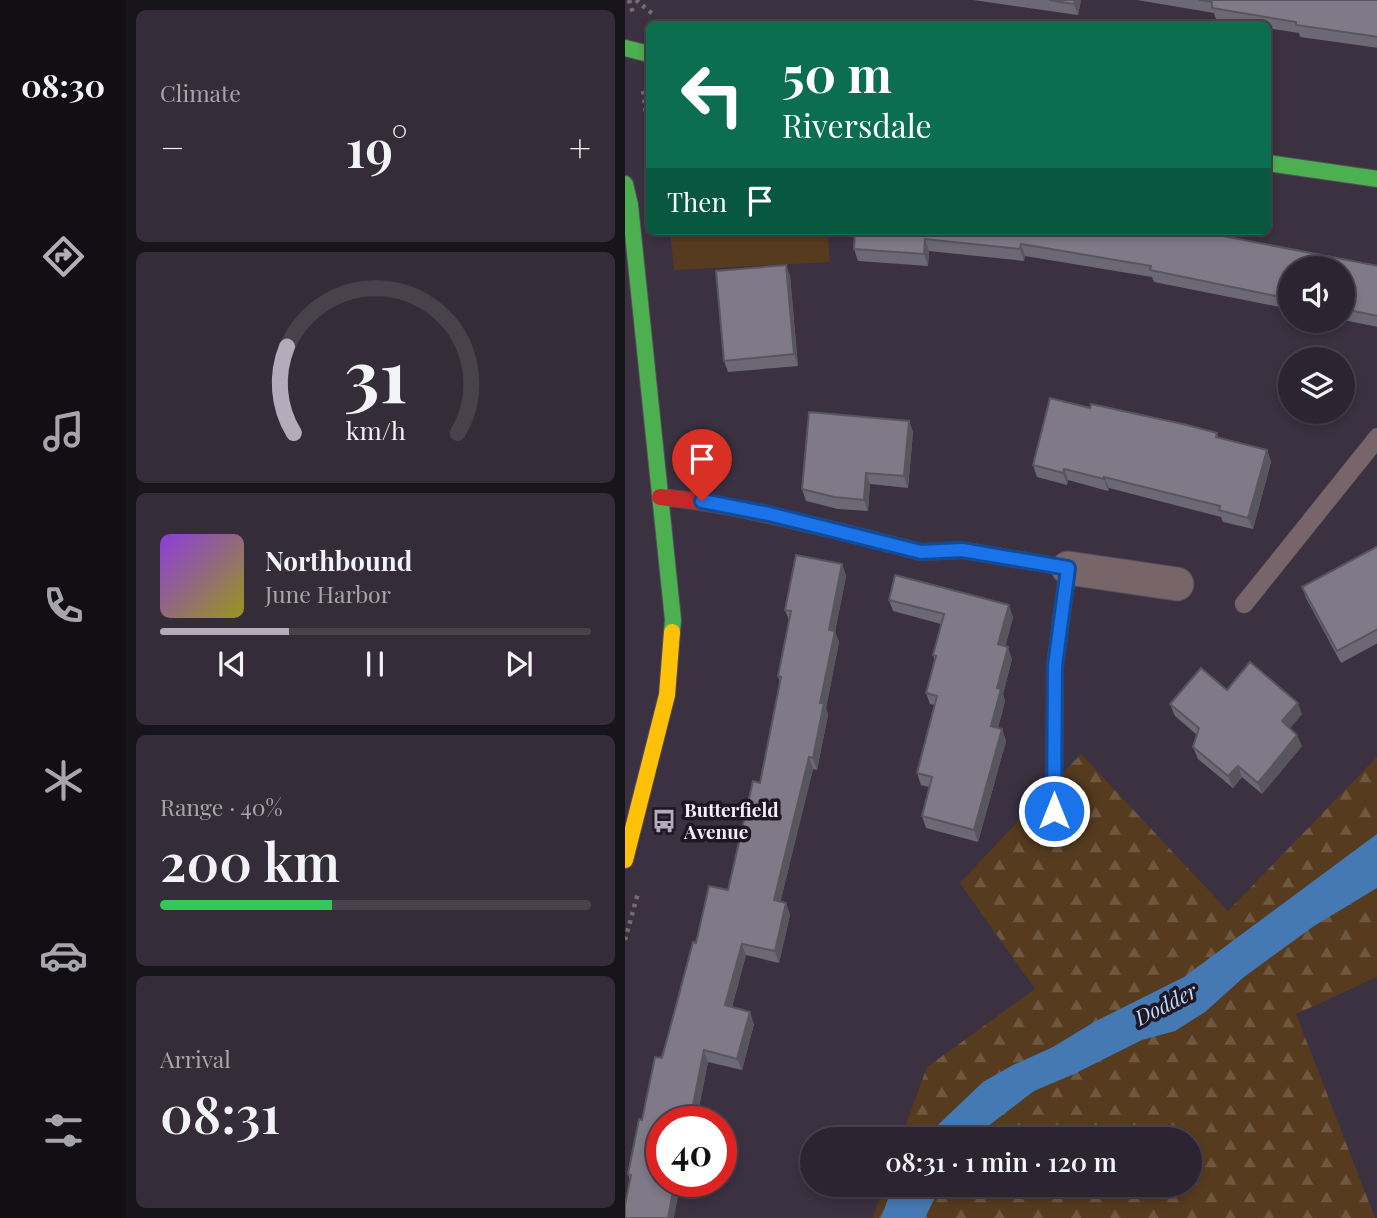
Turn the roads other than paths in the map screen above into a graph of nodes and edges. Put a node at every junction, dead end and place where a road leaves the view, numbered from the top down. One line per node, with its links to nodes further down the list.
1 (625, 48): 2 (main road)
2 (646, 53)
3 (1271, 164): 4 (main road)
4 (1377, 179)
5 (625, 184): 7 (main road)
6 (1377, 437): 10 (lane)
7 (660, 496): 8 (main road); 12 (main road)
8 (1068, 568): 9 (street); 11 (main road)
9 (1177, 584)
10 (1244, 604)
11 (1054, 811)
12 (625, 860)

